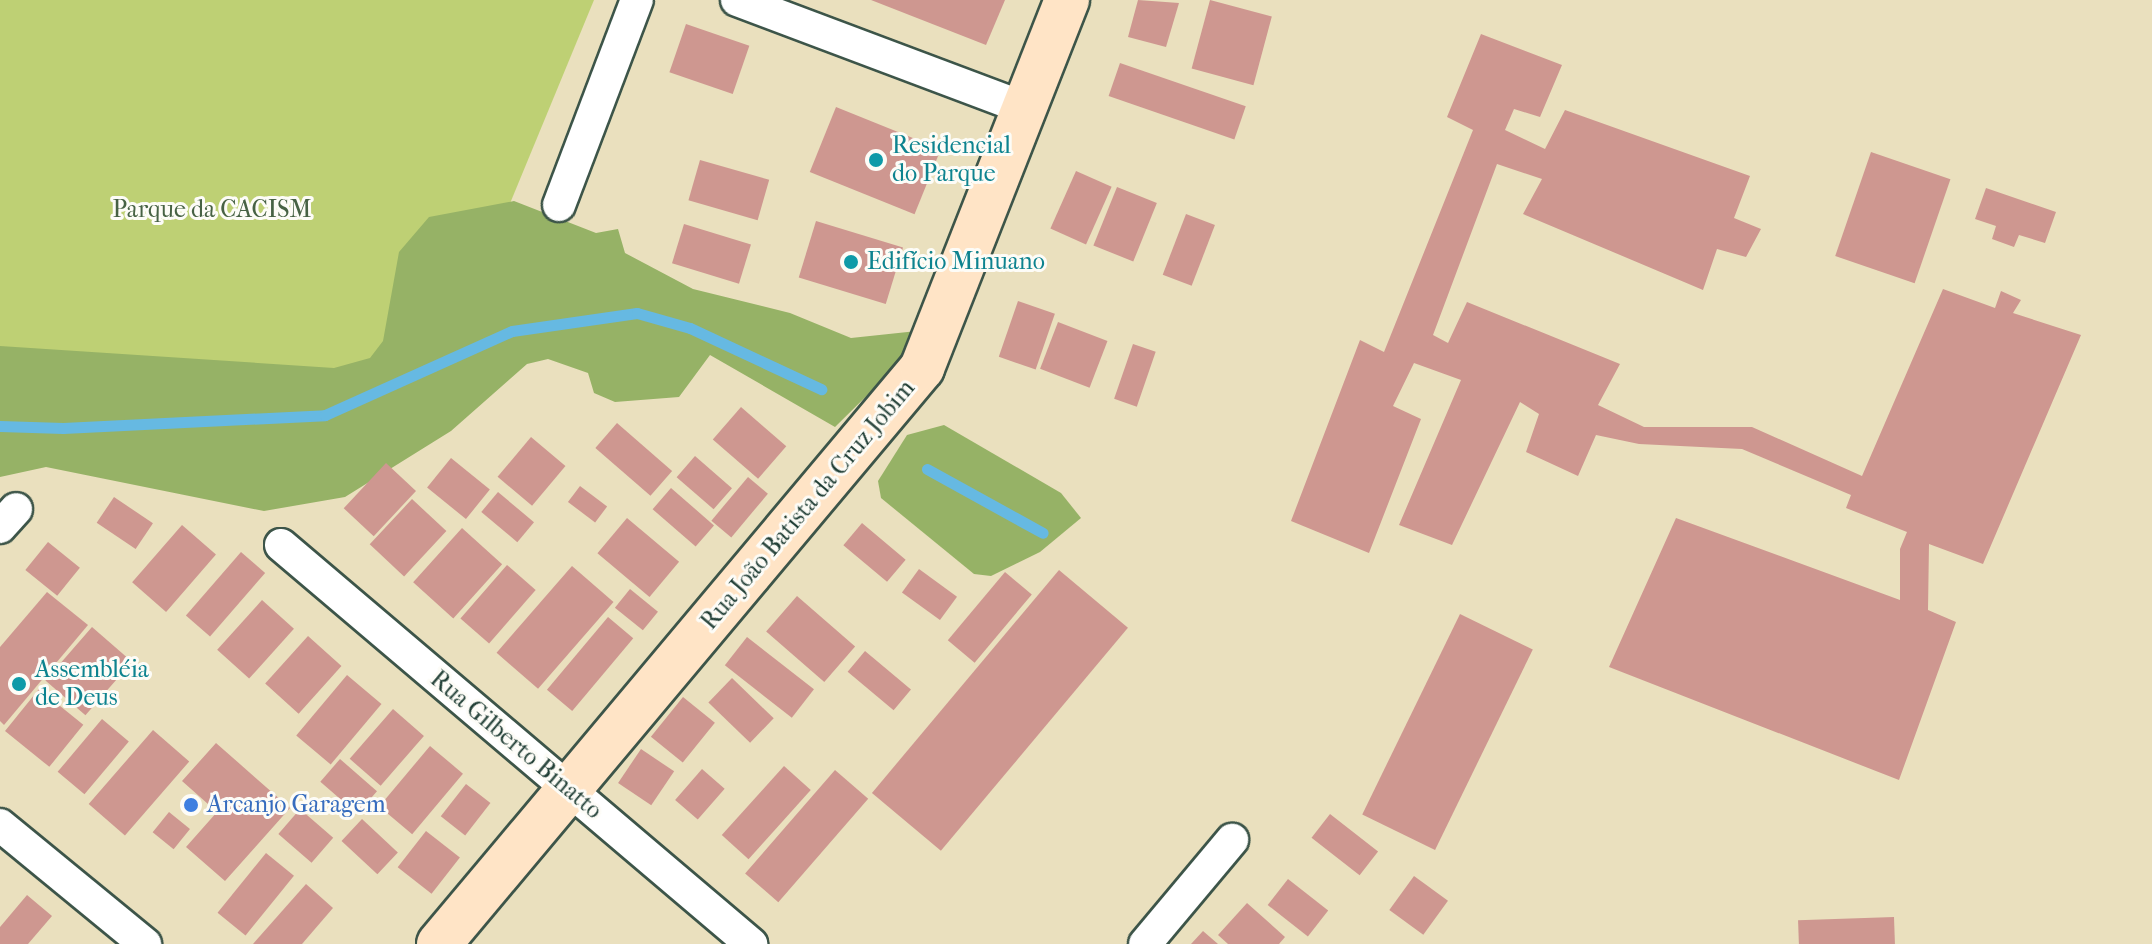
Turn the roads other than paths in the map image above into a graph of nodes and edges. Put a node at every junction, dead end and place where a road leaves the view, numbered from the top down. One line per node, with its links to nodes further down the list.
1 (637, 0): 5 (street)
2 (737, 0): 4 (street)
3 (1067, 0): 4 (street, Rua João Batista da Cruz Jobim)
4 (1025, 108): 7 (street, Rua João Batista da Cruz Jobim)
5 (559, 205)
6 (281, 545): 7 (street, Rua Gilberto Binatto)
7 (569, 789): 11 (street, Rua João Batista da Cruz Jobim); 12 (street, Rua Gilberto Binatto)
8 (0, 825): 10 (street)
9 (1232, 840): 13 (street)
10 (145, 944)
11 (439, 944)
12 (751, 944)
13 (1145, 944)

